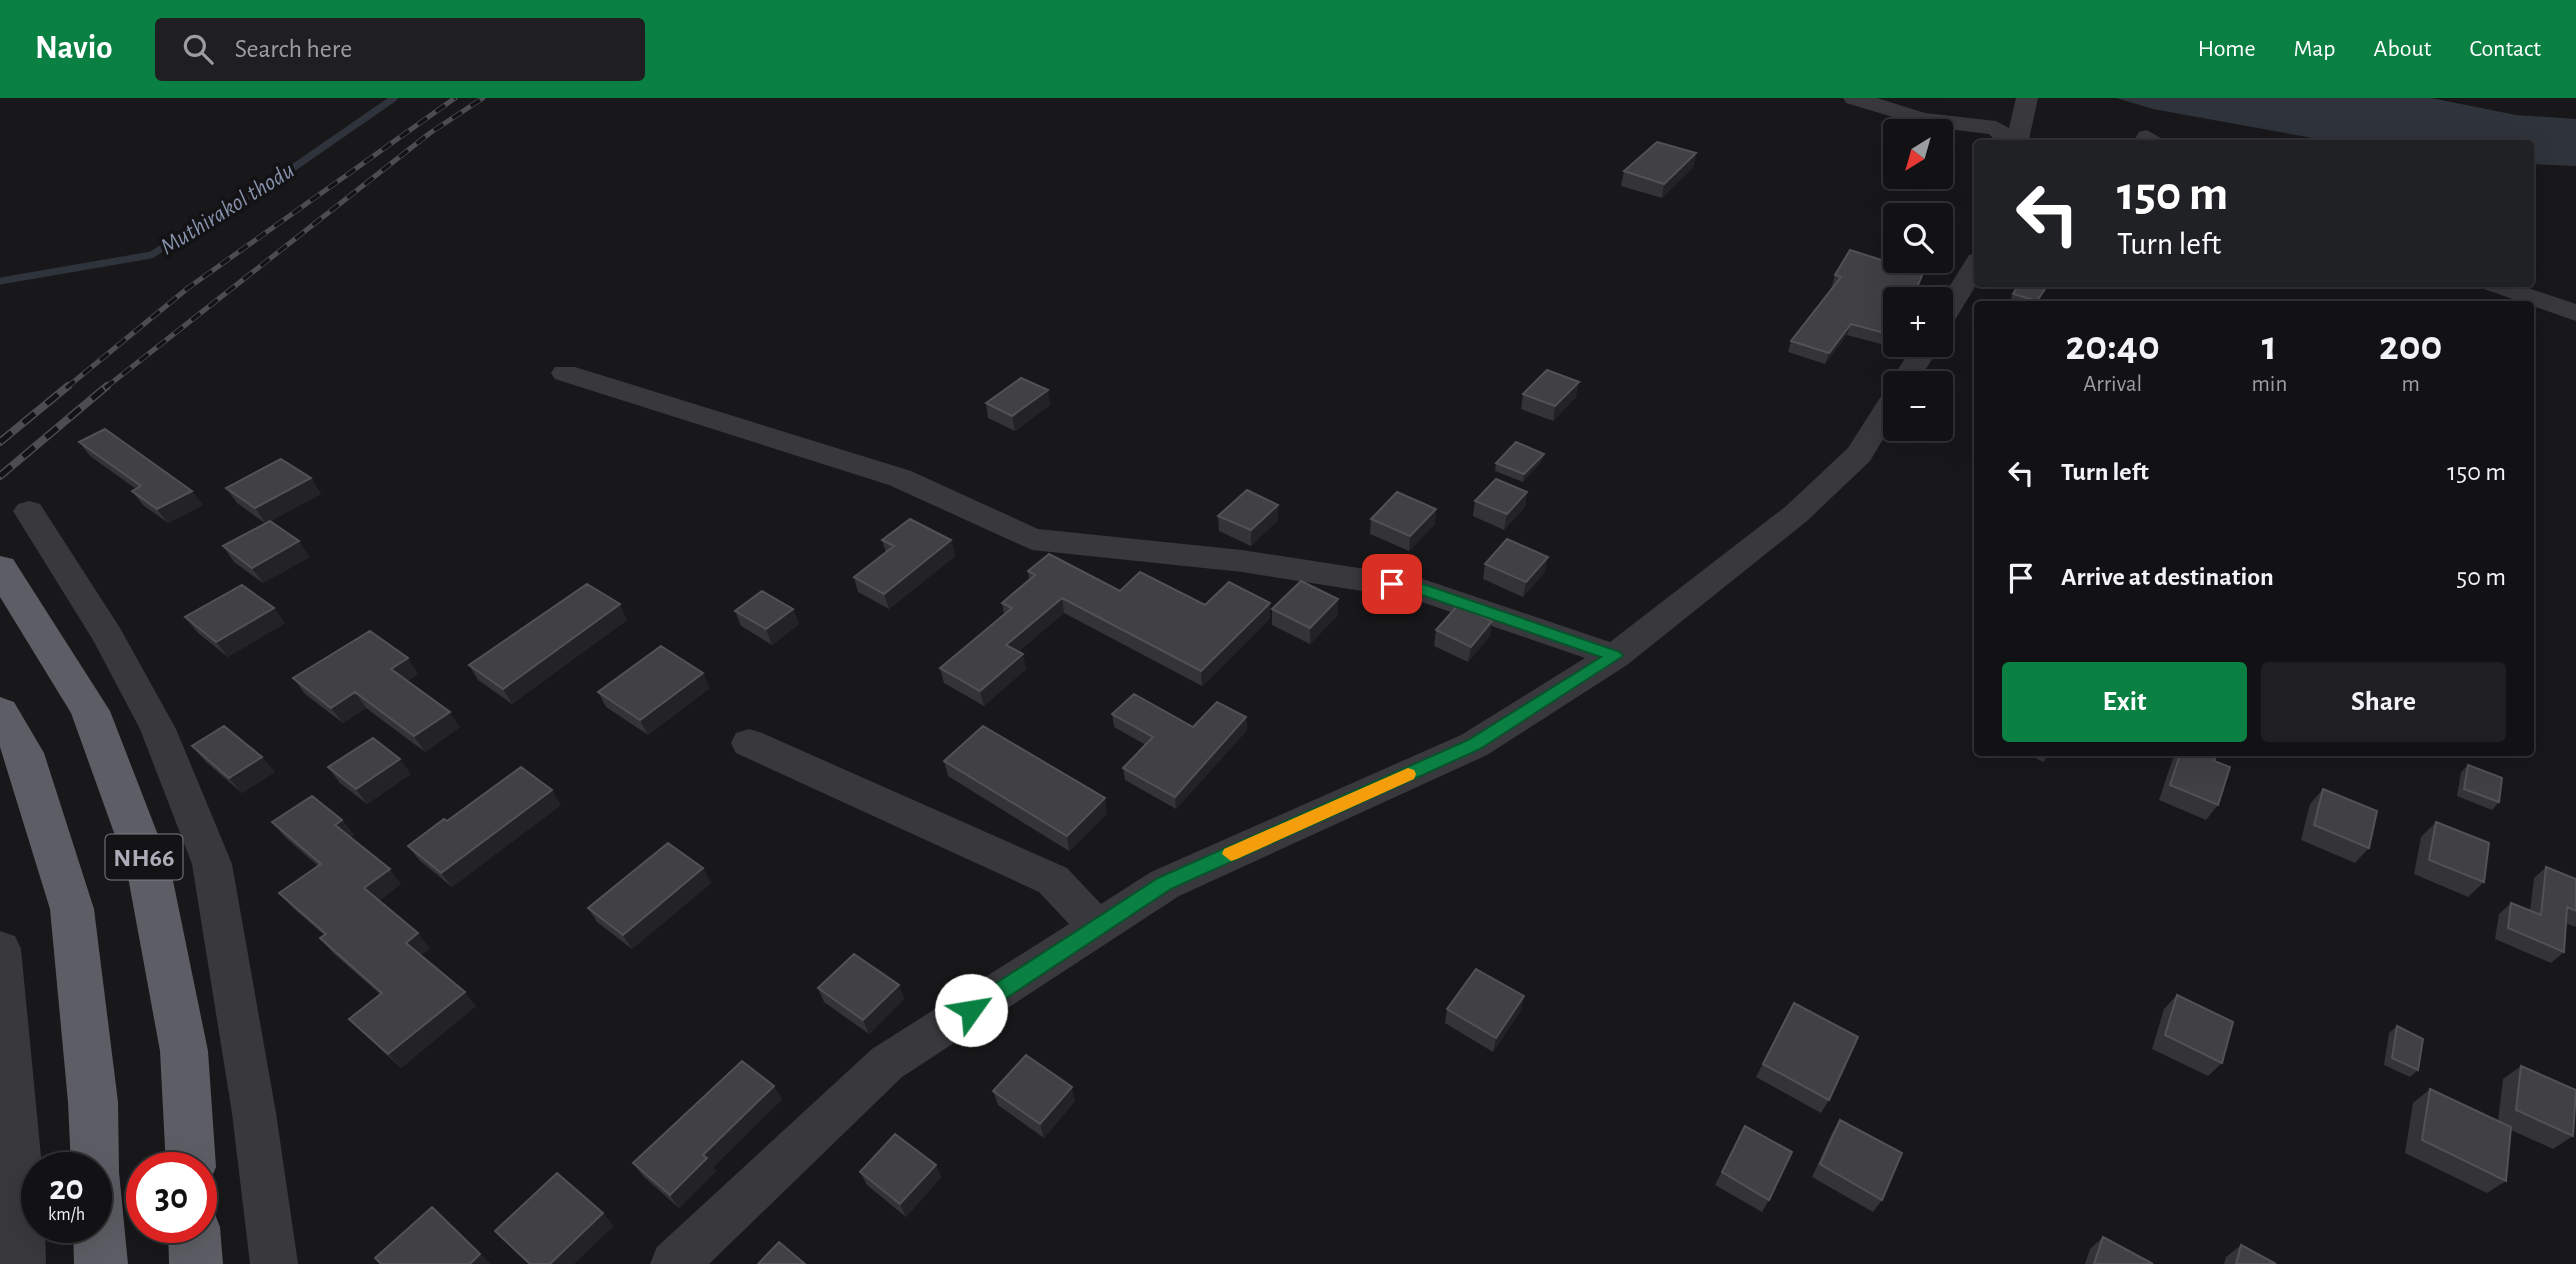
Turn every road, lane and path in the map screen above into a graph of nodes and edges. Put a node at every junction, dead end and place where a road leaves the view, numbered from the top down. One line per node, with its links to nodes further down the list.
1 (1854, 98): 3 (street)
2 (2027, 98): 4 (street)
3 (2010, 140)
4 (2016, 140)
5 (1974, 267): 7 (street)
6 (2502, 287): 8 (street)
7 (1953, 302)
8 (2576, 313)
9 (565, 373): 13 (street)
10 (1883, 415): 13 (street)
11 (29, 511): 25 (street)
12 (3, 571): 19 (highway, NH66)
13 (1615, 656): 16 (street)
14 (0, 712): 18 (highway, NH66)
15 (749, 743): 16 (street)
16 (1098, 928): 26 (street)
17 (0, 949): 22 (street)
18 (95, 1152)
19 (190, 1152)
20 (100, 1243): 23 (highway)
21 (195, 1243): 24 (highway)
22 (22, 1264)
23 (101, 1264)
24 (196, 1264)
25 (274, 1264)
26 (674, 1264)

